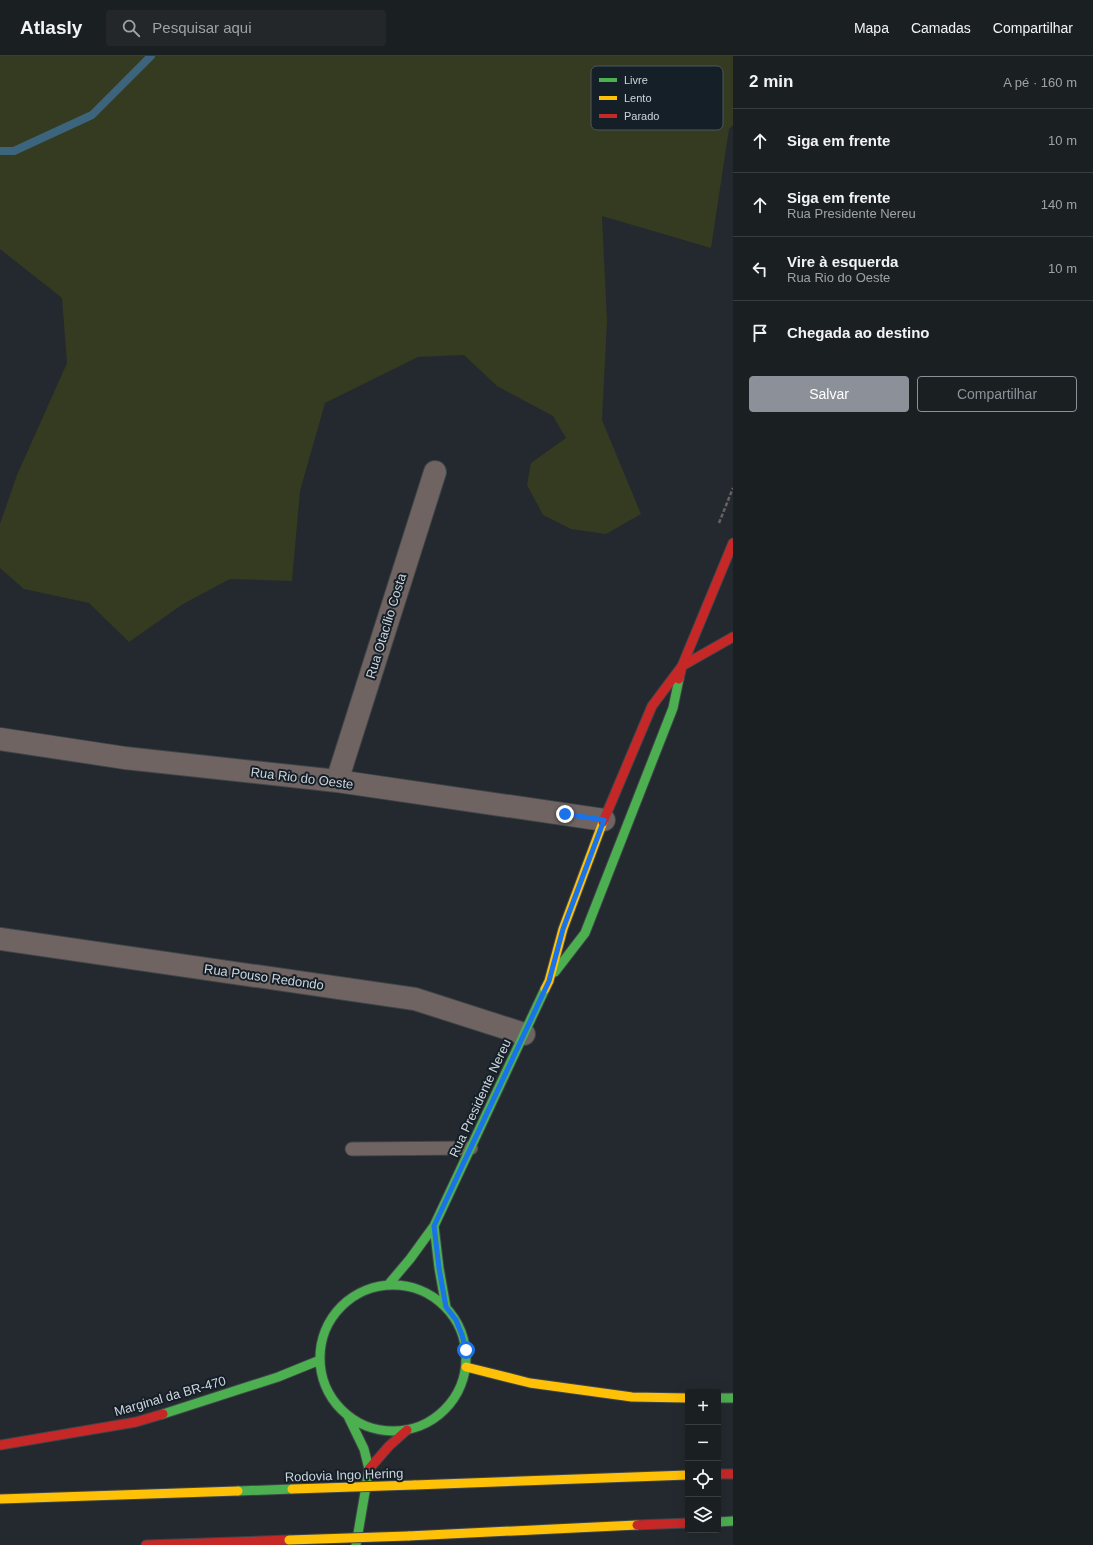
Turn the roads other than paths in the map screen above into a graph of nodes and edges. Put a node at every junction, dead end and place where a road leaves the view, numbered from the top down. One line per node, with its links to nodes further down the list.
1 (435, 472): 6 (street, Rua Otacílio Costa)
2 (733, 543): 4 (main road, Rua Presidente Nereu)
3 (733, 637): 4 (main road)
4 (682, 666): 7 (main road, Rua Presidente Nereu); 8 (main road, Rua Presidente Nereu)
5 (0, 739): 6 (street, Rua Rio do Oeste)
6 (337, 781): 7 (street, Rua Rio do Oeste)
7 (604, 820): 8 (street); 10 (main road, Rua Presidente Nereu)
8 (627, 826): 10 (main road, Rua Presidente Nereu)
9 (0, 939): 11 (street, Rua Pouso Redondo)
10 (549, 981): 11 (main road, Rua Presidente Nereu)
11 (524, 1034): 12 (main road, Rua Presidente Nereu)
12 (471, 1148): 13 (lane); 14 (main road, Rua Presidente Nereu)
13 (352, 1149)
14 (434, 1226): 15 (main road, Rua Presidente Nereu); 16 (main road)
15 (388, 1285): 16 (main road); 17 (main road)
16 (446, 1307): 18 (main road)
17 (320, 1360): 22 (main road); 24 (main road, Marginal da BR-470)
18 (466, 1367): 19 (main road); 23 (main road)
19 (685, 1398)
20 (721, 1398): 21 (main road)
21 (733, 1398)
22 (348, 1416): 23 (main road); 25 (main road)
23 (408, 1430): 25 (main road)
24 (0, 1445)
25 (369, 1469): 34 (main road)
26 (721, 1474): 27 (main road)
27 (733, 1474)
28 (685, 1475): 29 (main road, Rodovia Ingo Hering, bridge)
29 (0, 1499)
30 (733, 1521): 31 (main road)
31 (721, 1522)
32 (685, 1523): 33 (main road, bridge)
33 (146, 1545)
34 (356, 1545)

